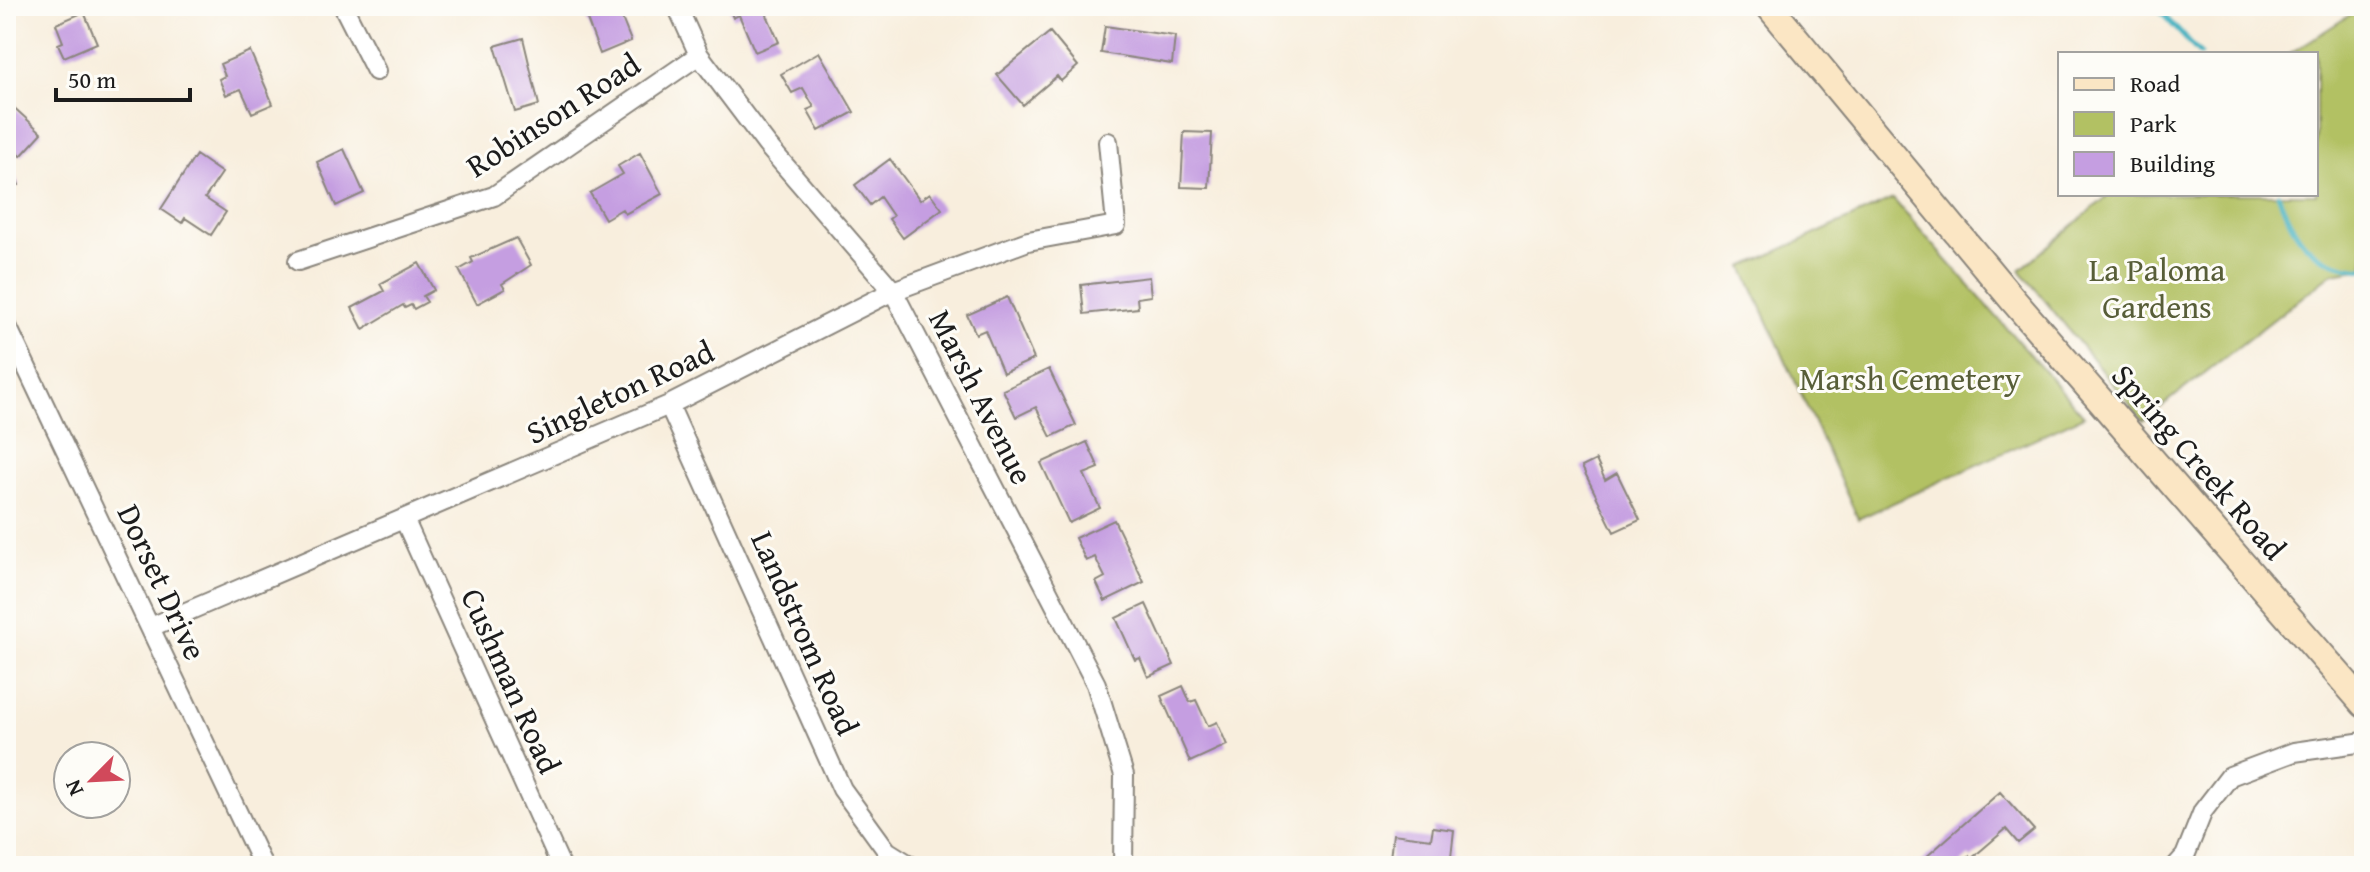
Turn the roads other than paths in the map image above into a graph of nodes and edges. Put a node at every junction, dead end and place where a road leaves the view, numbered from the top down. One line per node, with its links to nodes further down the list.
1 (343, 6): 5 (street)
2 (677, 6): 4 (street, Marsh Avenue)
3 (1769, 6): 13 (main road, Spring Creek Road)
4 (699, 55): 7 (street, Robinson Road); 8 (street, Marsh Avenue)
5 (376, 71)
6 (1108, 142): 8 (street, Singleton Road)
7 (298, 261)
8 (893, 291): 10 (street, Singleton Road); 18 (street, Marsh Avenue)
9 (6, 324): 12 (street, Dorset Drive)
10 (669, 405): 11 (street, Singleton Road); 17 (street, Landstrom Road)
11 (405, 521): 12 (street, Singleton Road); 16 (street, Cushman Road)
12 (151, 627): 15 (street, Dorset Drive)
13 (2364, 704)
14 (2364, 742): 19 (street)
15 (263, 866)
16 (561, 866)
17 (911, 866)
18 (1123, 866)
19 (2176, 866)

